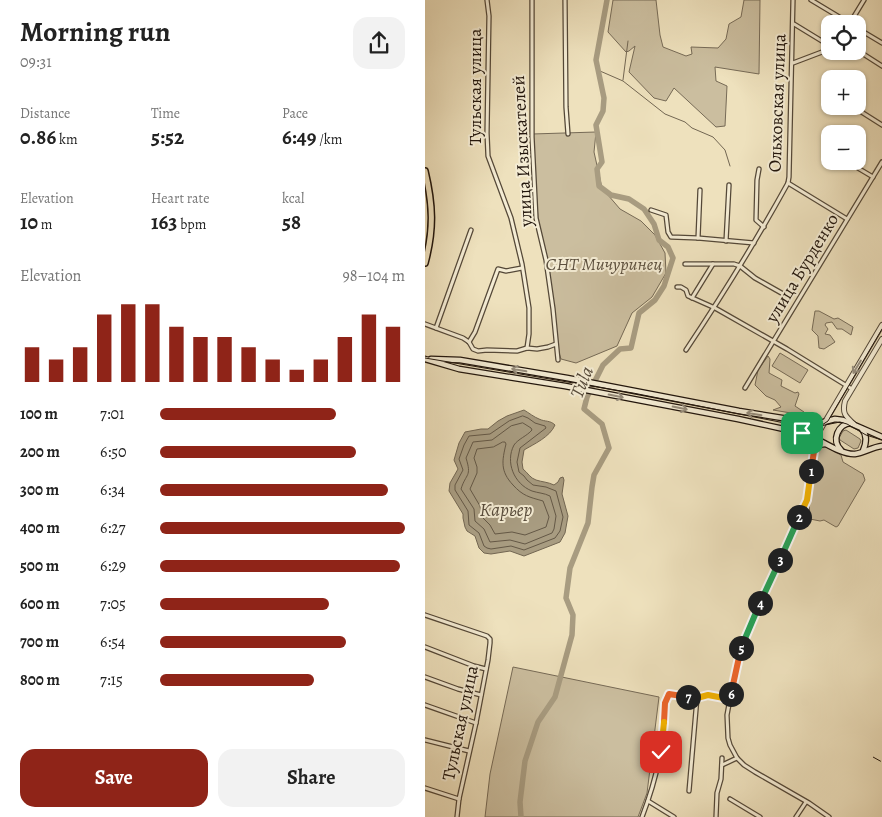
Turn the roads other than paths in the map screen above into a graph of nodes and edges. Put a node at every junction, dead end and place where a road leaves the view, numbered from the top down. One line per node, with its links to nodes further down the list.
1 (487, 0): 39 (street, Тульская улица)
2 (532, 0): 50 (street, улица Изыскателей)
3 (565, 0): 19 (street)
4 (793, 0): 9 (street, Ольховская улица)
5 (811, 0): 7 (street)
6 (864, 0): 8 (street)
7 (836, 15)
8 (856, 15)
9 (793, 24): 11 (street); 15 (street, Ольховская улица)
10 (866, 33): 12 (street)
11 (821, 41)
12 (882, 43)
13 (821, 52): 15 (street)
14 (866, 56): 16 (street)
15 (793, 63): 25 (street, Ольховская улица)
16 (882, 66)
17 (866, 115): 18 (street)
18 (882, 125)
19 (568, 134)
20 (882, 162): 24 (street, улица Бурденко)
21 (759, 169): 30 (street)
22 (861, 170): 24 (street)
23 (425, 171): 35 (main road)
24 (873, 177): 29 (street, улица Бурденко)
25 (788, 183): 29 (street); 30 (street, Ольховская улица)
26 (729, 185): 33 (street)
27 (700, 190): 32 (street)
28 (651, 210): 32 (street)
29 (847, 219): 49 (street, улица Бурденко)
30 (764, 227): 34 (street, Ольховская улица)
31 (471, 230): 46 (street)
32 (699, 238): 33 (street)
33 (726, 241): 34 (street)
34 (754, 243): 38 (street, Ольховская улица)
35 (425, 263)
36 (685, 264): 37 (street)
37 (713, 264): 38 (street); 42 (street)
38 (740, 266): 41 (street); 43 (street, Ольховская улица)
39 (523, 268): 48 (street); 51 (street, Тульская улица)
40 (677, 287): 42 (street)
41 (785, 295)
42 (691, 298): 43 (street)
43 (715, 308): 49 (street); 52 (street, Ольховская улица)
44 (425, 324): 46 (street)
45 (882, 325): 55 (street, one-way to 55)
46 (436, 328): 48 (street)
47 (882, 339): 57 (street)
48 (469, 342): 51 (street)
49 (773, 342): 55 (street); 56 (street, улица Бурденко)
50 (556, 344): 51 (street); 54 (street, улица Изыскателей)
51 (527, 348)
52 (686, 350)
53 (425, 359): 58 (main road, one-way to 53); 62 (main road, one-way to 62)
54 (558, 360)
55 (846, 385): 57 (street); 58 (street)
56 (745, 388)
57 (852, 389): 59 (street)
58 (824, 422): 59 (main road); 62 (street)
59 (854, 424): 60 (main road); 66 (main road)
60 (861, 428): 61 (main road); 67 (main road)
61 (882, 437)
62 (816, 438): 63 (main road); 65 (street)
63 (827, 445): 65 (main road); 66 (main road)
64 (882, 446): 67 (main road)
65 (814, 449): 74 (street)
66 (842, 451): 67 (main road)
67 (863, 451)
68 (425, 615): 70 (street, Тульская улица)
69 (425, 647): 70 (street)
70 (486, 669): 72 (street, Тульская улица)
71 (425, 677): 72 (street)
72 (481, 695): 76 (street, Тульская улица)
73 (697, 698): 74 (street); 83 (street); 86 (street)
74 (729, 699): 80 (street)
75 (425, 705): 76 (street)
76 (476, 723): 78 (street, Тульская улица)
77 (425, 740): 78 (street)
78 (469, 752): 84 (street, Тульская улица)
79 (722, 758): 81 (street)
80 (737, 758): 81 (street); 87 (street)
81 (722, 765): 91 (street)
82 (425, 788): 84 (street)
83 (689, 791)
84 (459, 799): 88 (street, Тульская улица)
85 (730, 799): 92 (street)
86 (648, 801): 89 (street); 90 (street)
87 (806, 802): 93 (street); 94 (street)
88 (457, 817)
89 (642, 817)
90 (674, 817)
91 (716, 817)
92 (760, 817)
93 (796, 817)
94 (829, 817)

